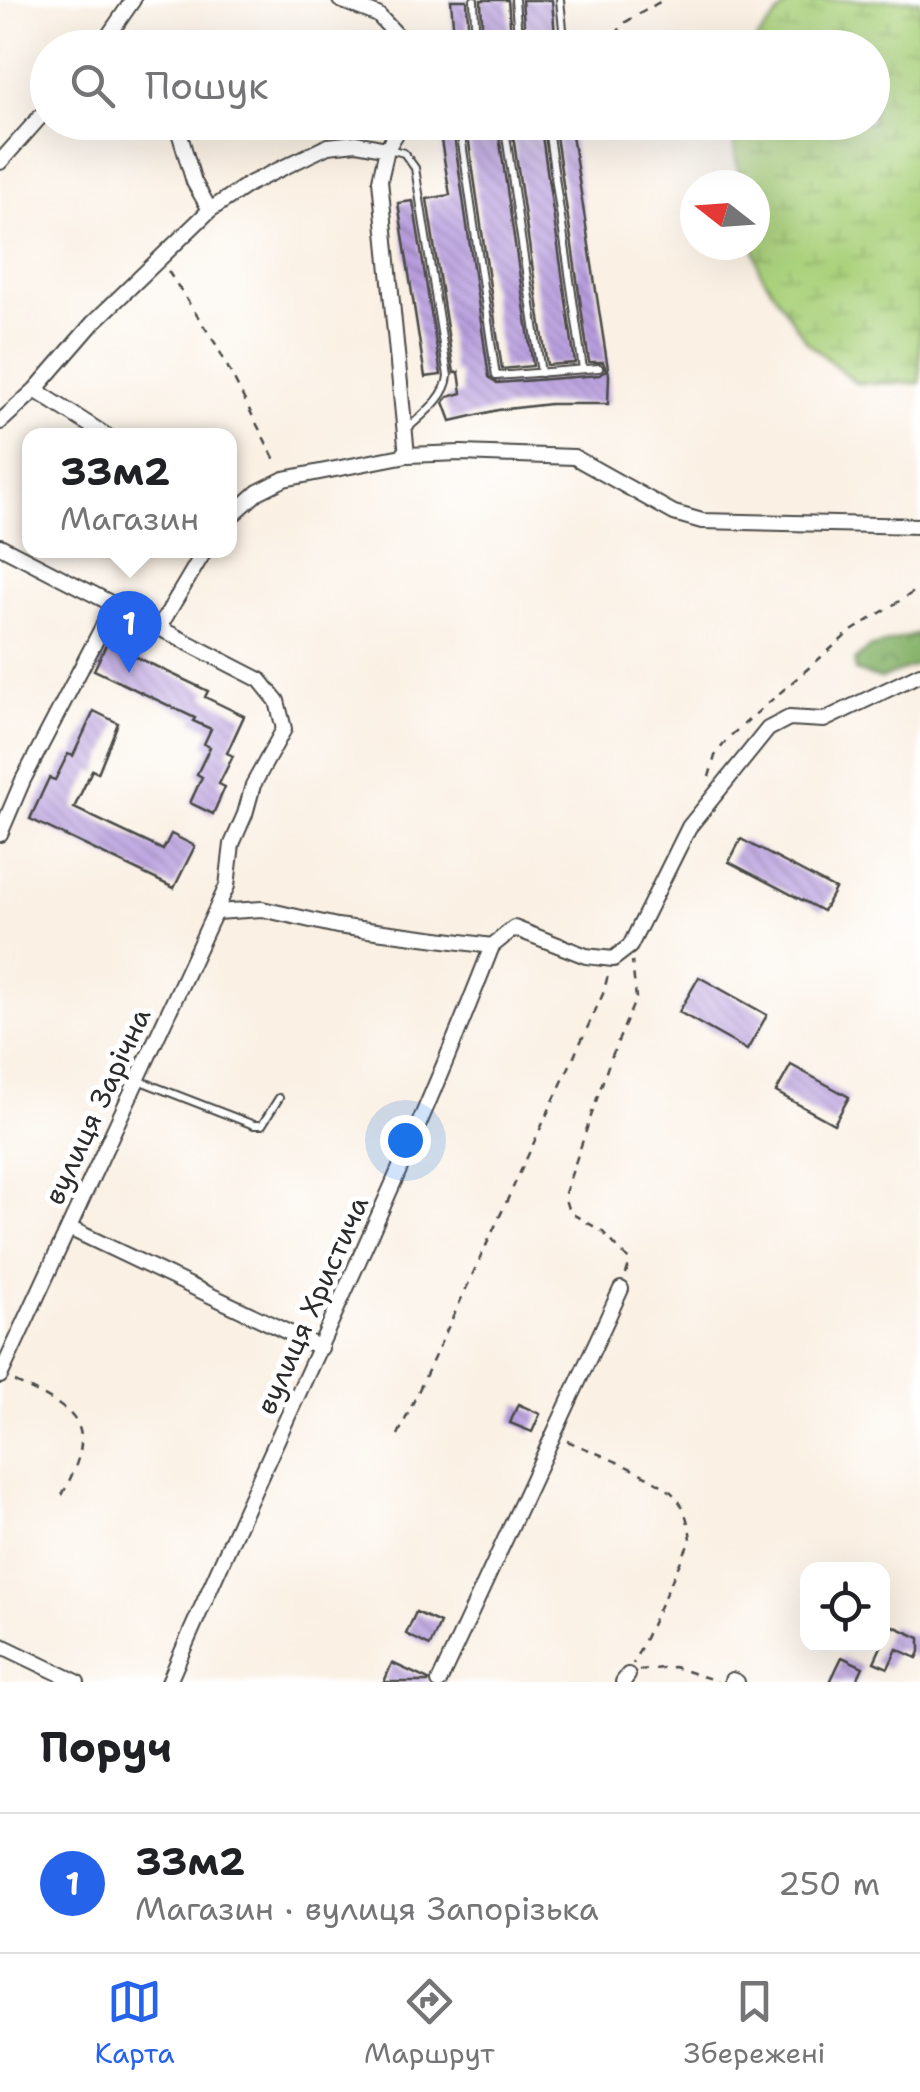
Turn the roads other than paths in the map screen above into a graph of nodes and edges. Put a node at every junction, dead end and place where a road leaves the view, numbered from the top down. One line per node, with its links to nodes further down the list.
1 (133, 0): 6 (street)
2 (340, 0): 7 (street)
3 (474, 0): 8 (lane)
4 (515, 0): 9 (lane)
5 (560, 0): 10 (lane)
6 (115, 30)
7 (391, 30)
8 (475, 30)
9 (518, 30)
10 (563, 30)
11 (30, 128): 18 (street)
12 (181, 140): 19 (street)
13 (393, 140): 17 (street)
14 (462, 140): 22 (lane)
15 (507, 140): 22 (lane)
16 (550, 140): 21 (lane)
17 (388, 149): 19 (street); 26 (street); 26 (lane)
18 (0, 162)
19 (210, 210): 23 (street)
20 (599, 368): 21 (lane)
21 (584, 370): 22 (lane)
22 (540, 373)
23 (35, 390): 24 (street); 25 (street)
24 (0, 422)
25 (95, 428)
26 (404, 432): 27 (street)
27 (407, 455): 28 (street); 29 (street)
28 (237, 505)
29 (920, 526)
30 (23, 558): 32 (street)
31 (200, 558): 33 (street)
32 (114, 605): 33 (street); 35 (street)
33 (160, 626): 36 (street, вулиця Зарічна)
34 (920, 674): 37 (street)
35 (0, 834)
36 (216, 912): 37 (street); 38 (street, вулиця Зарічна)
37 (492, 946): 42 (street, вулиця Христича)
38 (136, 1079): 39 (lane); 40 (street, вулиця Зарічна)
39 (278, 1098)
40 (69, 1228): 42 (street); 43 (street, вулиця Зарічна)
41 (621, 1289): 47 (street)
42 (322, 1348): 46 (street, вулиця Христича)
43 (0, 1376)
44 (0, 1645): 45 (street)
45 (77, 1682)
46 (168, 1682)
47 (439, 1682)

